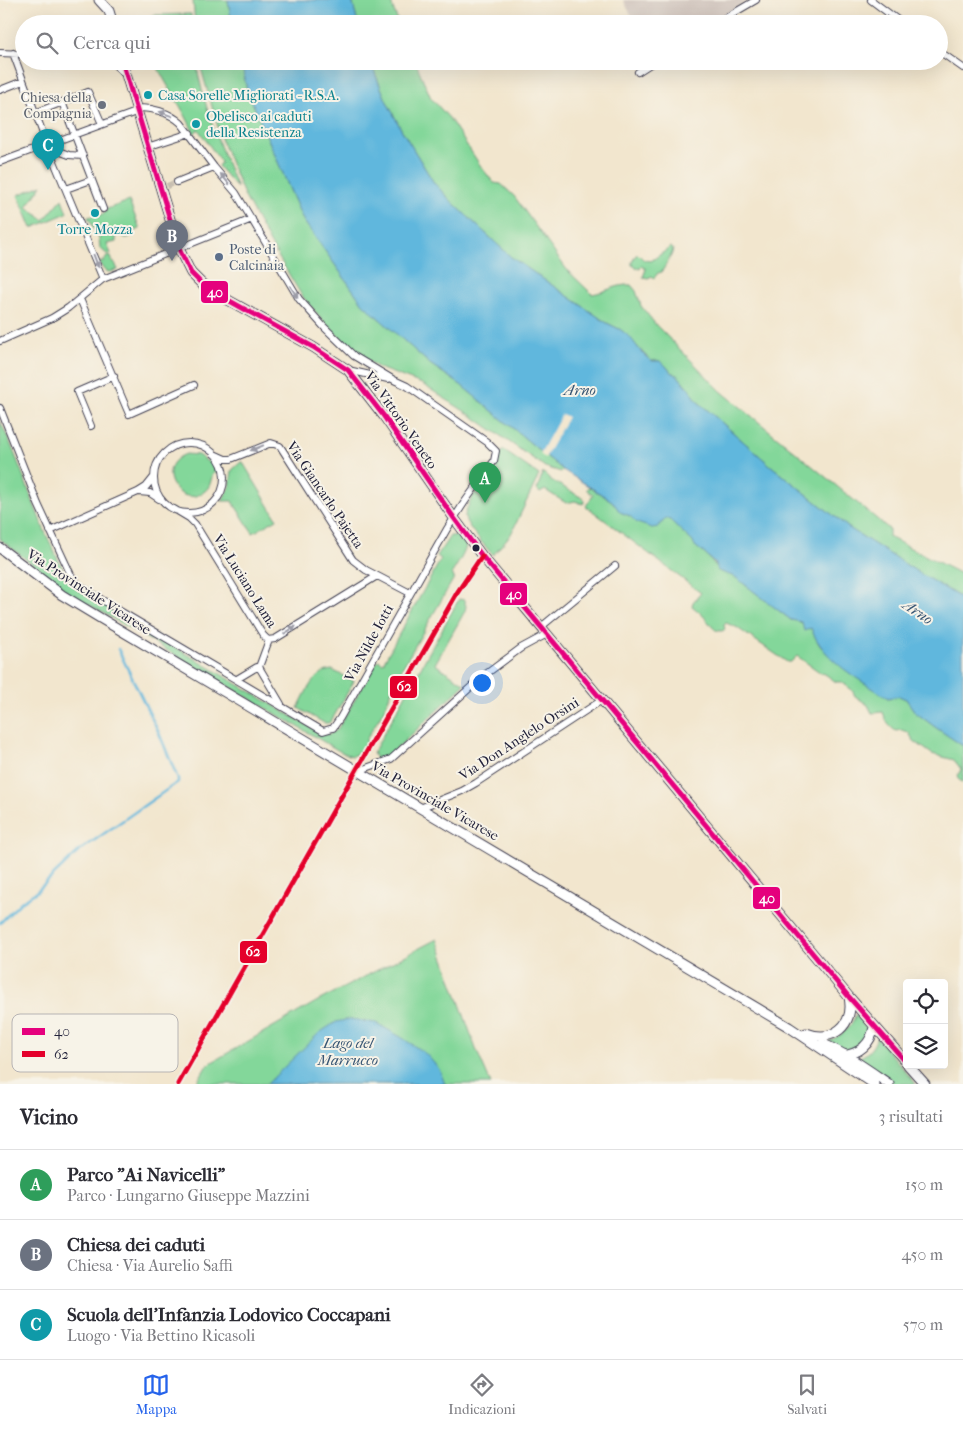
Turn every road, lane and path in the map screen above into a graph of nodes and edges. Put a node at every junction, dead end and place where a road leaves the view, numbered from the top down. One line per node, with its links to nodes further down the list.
1 (99, 0): 4 (street)
2 (756, 0): 5 (street)
3 (871, 0): 6 (street)
4 (110, 15)
5 (730, 15)
6 (891, 15)
7 (0, 53): 8 (street)
8 (13, 53): 10 (street)
9 (948, 57): 11 (street)
10 (15, 59)
11 (963, 68)
12 (19, 70): 18 (street)
13 (121, 70): 17 (street)
14 (124, 70): 17 (street, Via Vittorio Veneto)
15 (641, 70): 16 (street)
16 (638, 72)
17 (125, 74): 21 (street, Via Vittorio Veneto)
18 (23, 81): 19 (street); 22 (street)
19 (0, 90)
20 (62, 102): 22 (street); 23 (street); 25 (street)
21 (136, 110): 23 (street); 24 (street, one-way to 21); 27 (street, Via Vittorio Veneto)
22 (35, 113): 26 (street)
23 (102, 124): 25 (street)
24 (190, 133): 27 (street); 30 (street)
25 (75, 134): 26 (street); 28 (street)
26 (48, 145): 28 (street); 29 (street); 33 (street)
27 (147, 148): 36 (street, Via Vittorio Veneto)
28 (83, 156): 31 (street)
29 (0, 162)
30 (214, 167): 32 (street); 35 (street, one-way to 30)
31 (92, 180): 33 (street); 34 (street)
32 (177, 182)
33 (66, 189): 37 (street, one-way to 37)
34 (103, 209)
35 (252, 219): 36 (street); 42 (street, one-way to 42)
36 (179, 249): 37 (street); 40 (street, Via Vittorio Veneto)
37 (103, 279): 38 (street)
38 (80, 299): 39 (street); 41 (street)
39 (0, 341)
40 (348, 370): 42 (street); 51 (street, Via Vittorio Veneto)
41 (114, 376): 43 (street); 45 (street)
42 (394, 380): 51 (street, Via Nilde Iotti)
43 (194, 385)
44 (0, 408): 52 (street, Via Nilde Iotti)
45 (90, 426)
46 (214, 454): 47 (street); 50 (street); 56 (street, Via Giancarlo Pajetta, one-way to 46)
47 (154, 474): 48 (street); 49 (street)
48 (138, 492): 49 (street); 52 (street)
49 (166, 504): 50 (street)
50 (174, 509): 59 (street, Via Luciano Lama)
51 (454, 518): 54 (street); 57 (street, Via Nilde Iotti)
52 (50, 531): 61 (street, Via Nilde Iotti)
53 (0, 548): 64 (street, Via Provinciale Vicarese)
54 (482, 556): 58 (street); 64 (street)
55 (615, 566): 58 (street)
56 (377, 576): 57 (street, Via Giancarlo Pajetta); 59 (street, Via Luciano Lama, one-way to 56)
57 (410, 593): 63 (street, Via Nilde Iotti)
58 (544, 631): 62 (street); 64 (street)
59 (269, 640): 60 (street)
60 (259, 667): 61 (street); 63 (street, Via Nilde Iotti)
61 (237, 679): 63 (street, Via Nilde Iotti)
62 (602, 700): 65 (street, Via Don Anglelo Orsini); 66 (street)
63 (282, 707)
64 (357, 771): 65 (street, Via Provinciale Vicarese); 75 (street)
65 (420, 808): 67 (street, Via Provinciale Vicarese)
66 (849, 997): 67 (street); 68 (street)
67 (789, 1027): 69 (street, Via Provinciale Vicarese)
68 (874, 1027): 71 (street); 72 (street)
69 (809, 1039): 70 (street, Via Provinciale Vicarese); 71 (street, Via Provinciale Vicarese)
70 (827, 1052): 71 (street); 76 (street, Via Provinciale Vicarese)
71 (845, 1056): 77 (street, Via Provinciale Vicarese)
72 (903, 1059)
73 (911, 1069): 78 (street)
74 (912, 1069): 79 (street)
75 (178, 1084)
76 (874, 1084)
77 (889, 1084)
78 (920, 1084)
79 (925, 1084)

